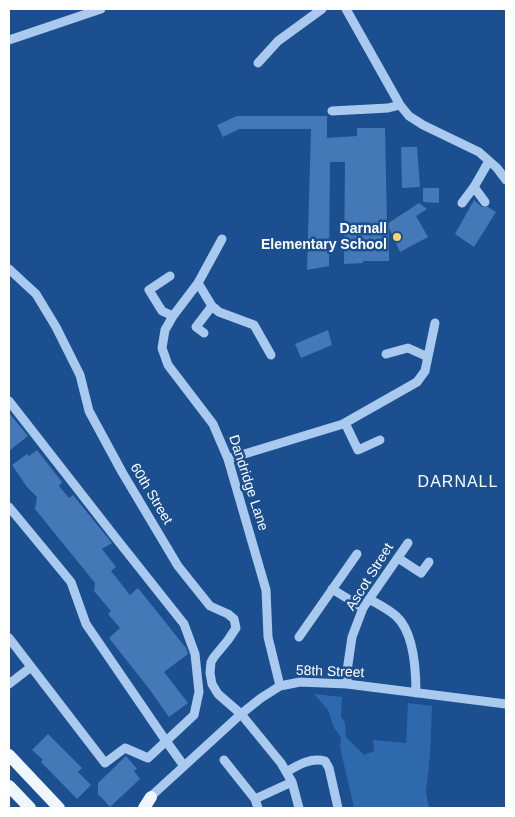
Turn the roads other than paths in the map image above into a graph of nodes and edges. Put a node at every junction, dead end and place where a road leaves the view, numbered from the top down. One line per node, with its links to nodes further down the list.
1 (101, 9): 4 (street)
2 (322, 9): 5 (street)
3 (346, 9): 6 (street)
4 (9, 40)
5 (258, 63)
6 (400, 105): 7 (street); 8 (street)
7 (332, 111)
8 (489, 161): 9 (street); 10 (street)
9 (506, 180)
10 (474, 187): 11 (street); 12 (street)
11 (485, 202)
12 (462, 204)
13 (222, 239): 16 (street, Dandridge Lane)
14 (9, 269): 44 (street, 60th Street)
15 (170, 276): 18 (street)
16 (198, 283): 17 (street); 18 (street, Dandridge Lane)
17 (212, 306): 20 (street); 22 (street)
18 (173, 316): 27 (street, Dandridge Lane)
19 (435, 323): 23 (street)
20 (204, 333)
21 (386, 354): 23 (street)
22 (271, 355)
23 (428, 357): 25 (street)
24 (9, 401): 45 (street)
25 (345, 423): 26 (street); 27 (street)
26 (380, 440)
27 (228, 459): 41 (street, Dandridge Lane)
28 (9, 506): 45 (street)
29 (408, 543): 31 (street, Ascot Street)
30 (356, 554): 33 (street)
31 (398, 558): 32 (street); 34 (street, Ascot Street)
32 (429, 562)
33 (332, 589): 35 (street); 36 (street)
34 (369, 599): 35 (street, Ascot Street); 42 (street)
35 (363, 608): 40 (street, Ascot Street)
36 (299, 637)
37 (9, 638): 38 (street)
38 (30, 667): 39 (street); 45 (street)
39 (9, 684)
40 (347, 684): 41 (street, 58th Street); 42 (street, 58th Street)
41 (280, 686): 44 (street, 58th Street)
42 (416, 693): 43 (street, 58th Street)
43 (506, 704)
44 (241, 714): 48 (street, 58th Street); 49 (street, 60th Street)
45 (166, 741): 48 (street)
46 (9, 755): 55 (main road)
47 (224, 760): 53 (street)
48 (184, 766): 52 (street, 58th Street)
49 (286, 772): 50 (street, 60th Street); 60 (street)
50 (292, 782): 53 (street); 59 (street, 60th Street)
51 (9, 786): 54 (main road)
52 (151, 797): 56 (street, 58th Street); 57 (main road)
53 (255, 799): 58 (street)
54 (30, 808)
55 (59, 808)
56 (138, 808)
57 (144, 808)
58 (258, 808)
59 (299, 808)
60 (338, 808)

